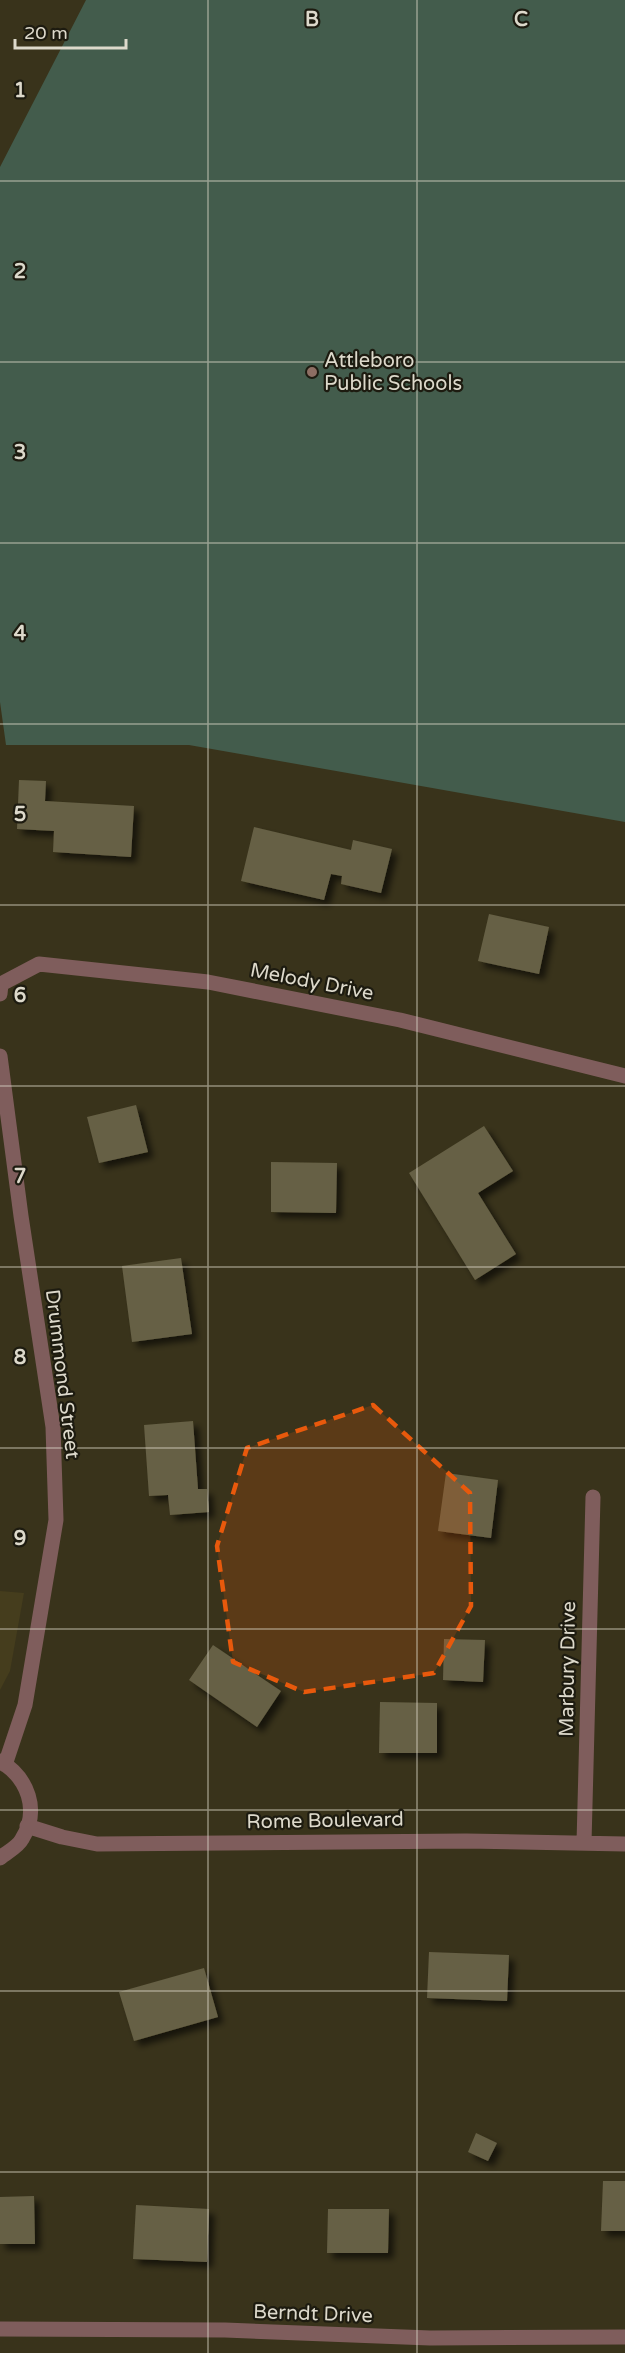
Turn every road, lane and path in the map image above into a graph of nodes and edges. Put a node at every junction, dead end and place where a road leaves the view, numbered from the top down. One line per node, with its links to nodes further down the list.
1 (0, 994): 3 (street, Melody Drive)
2 (0, 1056): 5 (street, Drummond Street)
3 (625, 1076)
4 (593, 1497): 7 (street, Marbury Drive)
5 (3, 1763): 6 (street)
6 (27, 1826): 7 (street, Rome Boulevard); 9 (street)
7 (584, 1843): 8 (street, Rome Boulevard)
8 (625, 1844)
9 (0, 1858)
10 (0, 2329): 11 (street, Berndt Drive)
11 (625, 2337)

